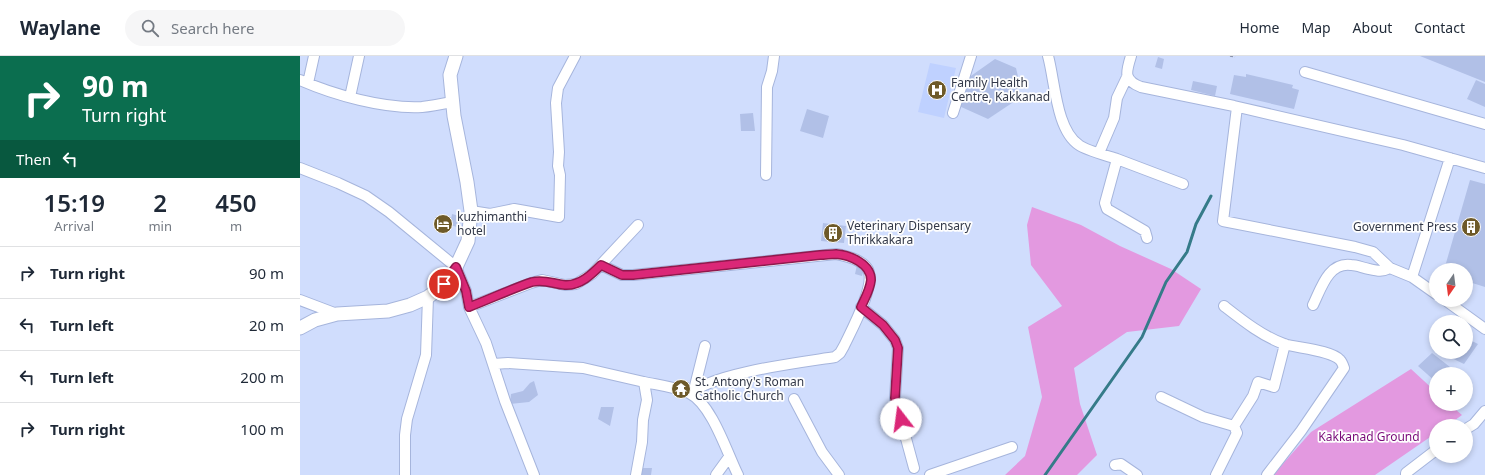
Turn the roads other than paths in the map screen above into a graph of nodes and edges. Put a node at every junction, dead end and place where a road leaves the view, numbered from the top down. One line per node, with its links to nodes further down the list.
1 (314, 56): 11 (street)
2 (359, 56): 12 (street)
3 (456, 56): 13 (main road)
4 (575, 56): 24 (street)
5 (774, 56): 22 (street)
6 (971, 56): 15 (street)
7 (1048, 56): 17 (street)
8 (1130, 56): 10 (street)
9 (1305, 72): 16 (street)
10 (1127, 77): 14 (street); 17 (street)
11 (304, 82): 12 (street)
12 (350, 97): 13 (street)
13 (452, 102): 24 (main road)
14 (1237, 107): 18 (street); 29 (street)
15 (953, 113)
16 (1485, 124)
17 (1100, 153): 19 (street)
18 (1450, 158): 21 (street); 30 (street)
19 (1117, 159): 23 (street); 26 (street)
20 (300, 168): 28 (street)
21 (1485, 168)
22 (766, 175)
23 (1183, 184)
24 (471, 211): 28 (main road)
25 (638, 225): 27 (street)
26 (1146, 238)
27 (601, 265): 36 (street); 37 (street)
28 (456, 267): 32 (main road); 36 (street)
29 (1390, 268): 30 (street); 34 (street)
30 (1412, 277): 31 (street)
31 (1429, 289)
32 (428, 297): 39 (main road); 58 (street)
33 (300, 300): 39 (street)
34 (1313, 305)
35 (1224, 306): 42 (street)
36 (469, 307): 44 (street)
37 (861, 307): 46 (street); 56 (street)
38 (1455, 307): 41 (street)
39 (337, 314): 40 (main road)
40 (300, 328)
41 (1485, 329)
42 (1284, 344): 51 (street); 67 (street)
43 (705, 346): 46 (street)
44 (493, 364): 45 (street); 59 (street)
45 (644, 382): 46 (street); 60 (street)
46 (693, 392): 54 (street)
47 (1161, 397): 51 (street)
48 (794, 399): 63 (street)
49 (1485, 411): 50 (street)
50 (1473, 425)
51 (1234, 426): 66 (street)
52 (1012, 447): 64 (street)
53 (1429, 455): 57 (street)
54 (729, 457): 61 (street); 62 (street)
55 (1116, 465): 65 (street)
56 (914, 468)
57 (1404, 474)
58 (405, 475)
59 (534, 475)
60 (636, 475)
61 (716, 475)
62 (738, 475)
63 (839, 475)
64 (930, 475)
65 (1137, 475)
66 (1216, 475)
67 (1268, 475)

